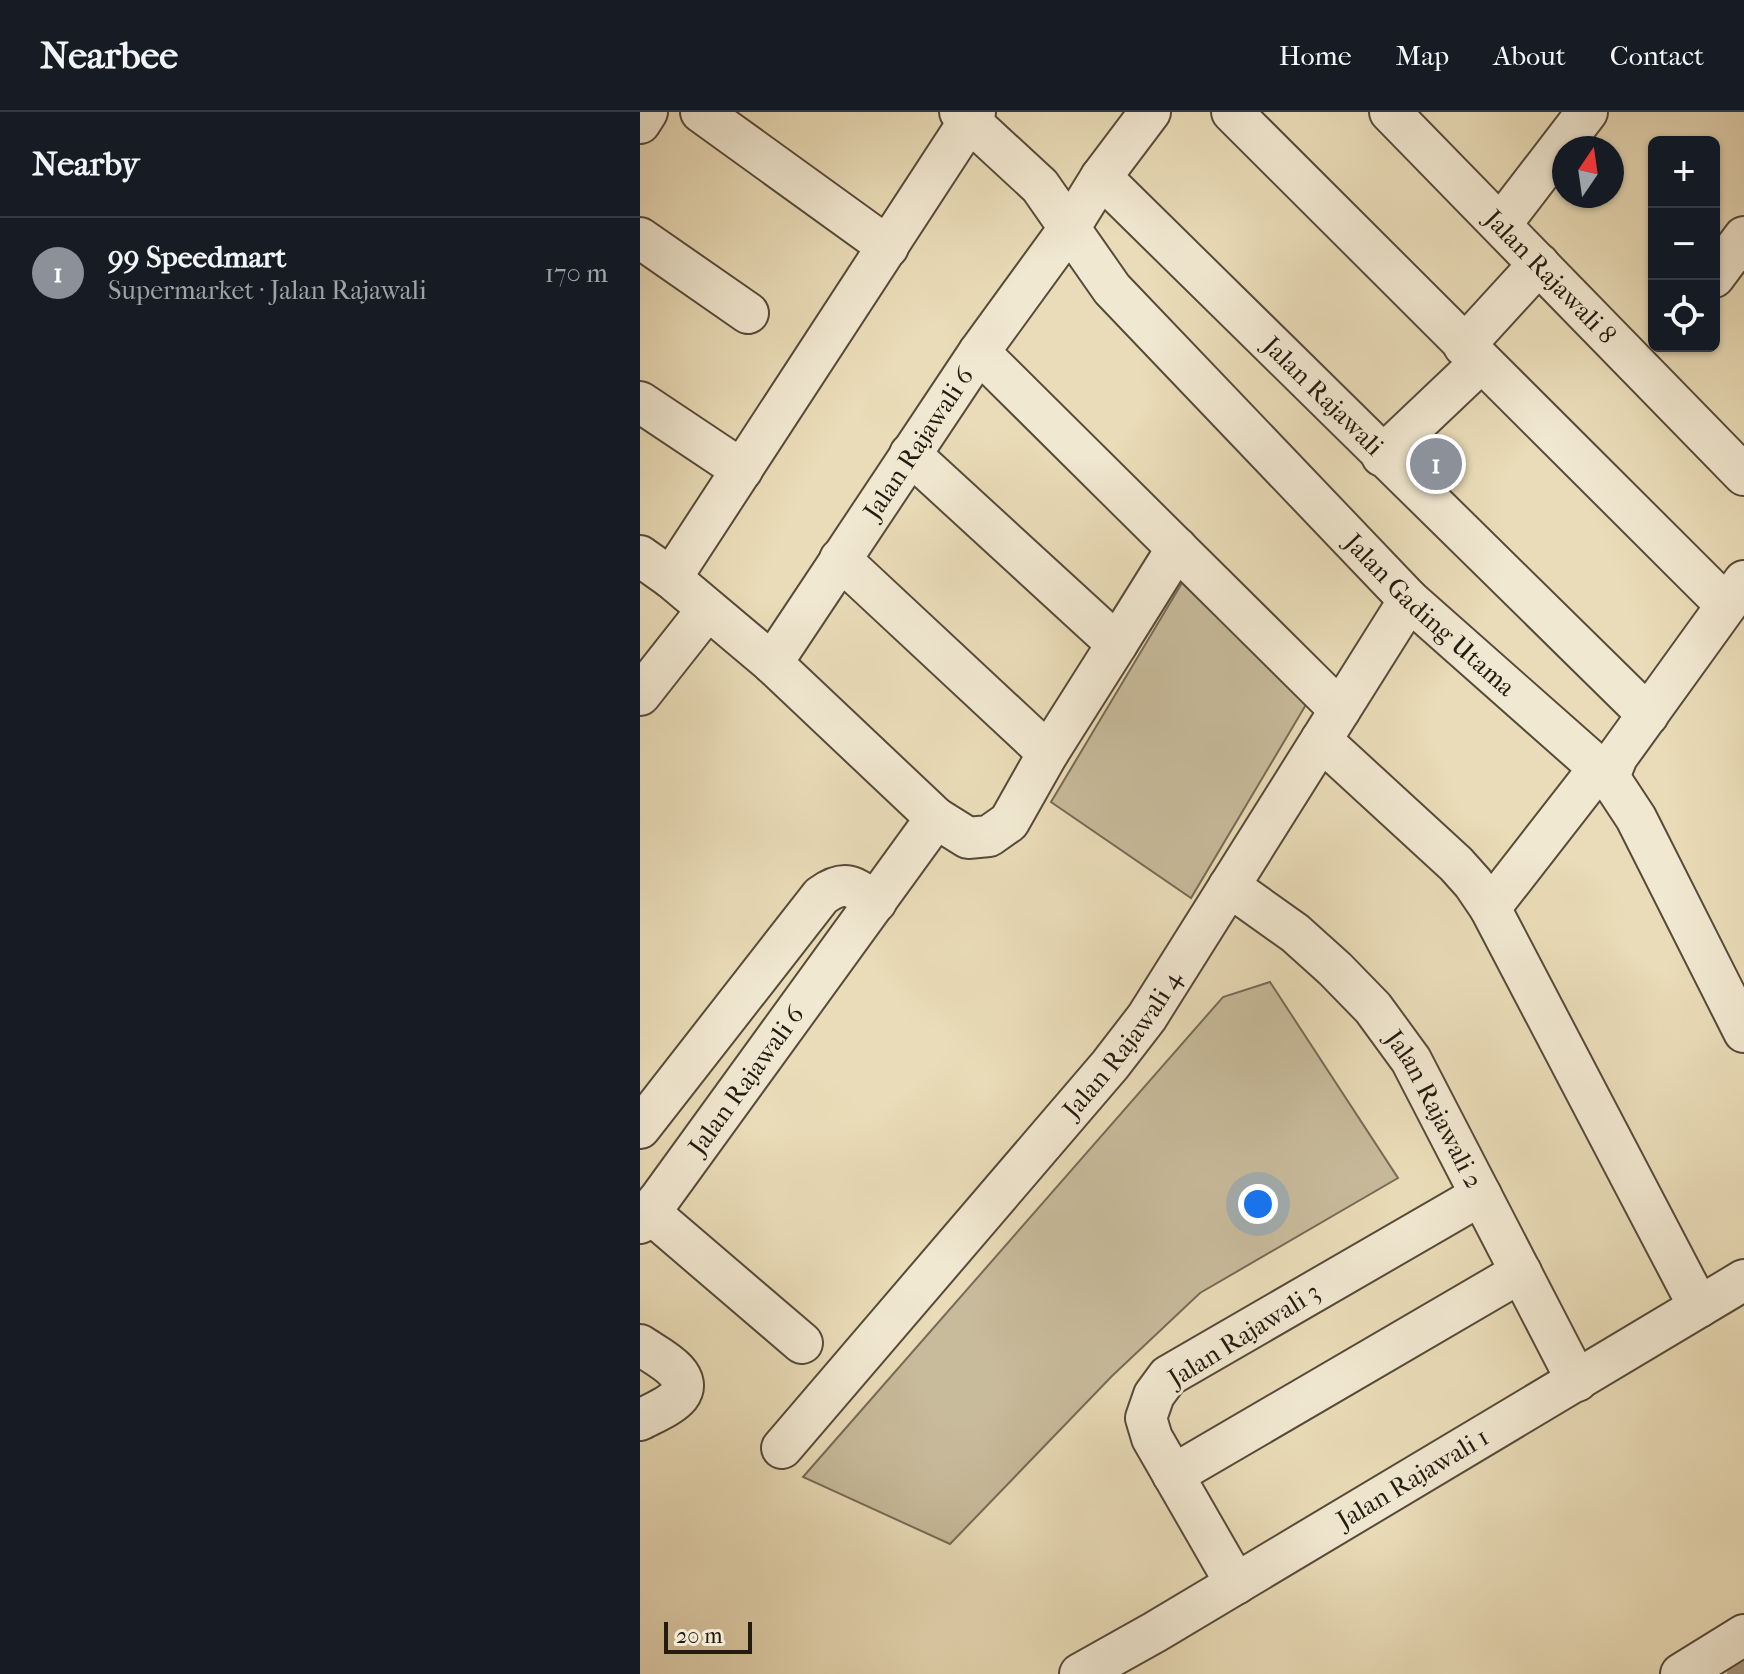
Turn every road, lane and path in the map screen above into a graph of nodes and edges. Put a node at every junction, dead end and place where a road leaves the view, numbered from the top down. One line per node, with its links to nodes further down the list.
1 (647, 112): 8 (street)
2 (701, 112): 14 (street)
3 (1150, 112): 9 (street, Jalan Rajawali 6)
4 (1232, 112): 19 (street)
5 (1390, 112): 10 (street, Jalan Rajawali 8)
6 (1587, 112): 10 (street)
7 (968, 115): 11 (street, Jalan Gading Utama); 14 (street)
8 (640, 123)
9 (1101, 177): 11 (street, Jalan Rajawali 6); 23 (street, Jalan Rajawali)
10 (1501, 224): 15 (street, Jalan Rajawali 8)
11 (1070, 227): 18 (street, Jalan Rajawali 6); 30 (street, Jalan Gading Utama)
12 (1744, 237): 16 (street)
13 (640, 238): 17 (street)
14 (888, 247): 24 (street)
15 (1539, 264): 19 (street); 20 (street, Jalan Rajawali 8)
16 (1720, 269)
17 (748, 313)
18 (979, 352): 22 (street, Jalan Rajawali 6); 26 (street)
19 (1473, 354): 23 (street); 29 (street)
20 (1653, 359): 25 (street, Jalan Rajawali 8)
21 (640, 402): 24 (street)
22 (910, 454): 27 (street, Jalan Rajawali 6); 32 (street)
23 (1382, 456): 35 (street, Jalan Rajawali)
24 (742, 470): 28 (street)
25 (1744, 475)
26 (1177, 548): 32 (street); 36 (street)
27 (840, 559): 33 (street, Jalan Rajawali 6); 37 (street)
28 (656, 567): 31 (street)
29 (1735, 593): 35 (street)
30 (1409, 600): 36 (street, Jalan Rajawali 4); 38 (street, Jalan Gading Utama)
31 (707, 610): 33 (street); 34 (street)
32 (1117, 644): 37 (street)
33 (772, 663): 39 (street)
34 (640, 695)
35 (1648, 715): 38 (street)
36 (1330, 725): 40 (street, Jalan Rajawali 4); 42 (street)
37 (1048, 753): 39 (street)
38 (1604, 772): 42 (street); 43 (street, Jalan Gading Utama)
39 (936, 818): 41 (street, Jalan Rajawali 6)
40 (1229, 886): 45 (street, Jalan Rajawali 2); 54 (street, Jalan Rajawali 4)
41 (876, 902): 44 (street); 46 (street, Jalan Rajawali 6)
42 (1490, 908): 49 (street)
43 (1741, 1012)
44 (640, 1128)
45 (1481, 1195): 47 (street, Jalan Rajawali 2); 55 (street, Jalan Rajawali 3)
46 (645, 1217): 50 (street)
47 (1521, 1272): 52 (street, Jalan Rajawali 2); 55 (street)
48 (1744, 1280): 49 (street, Jalan Rajawali 1)
49 (1699, 1307): 52 (street, Jalan Rajawali 1)
50 (802, 1343)
51 (640, 1345): 53 (street)
52 (1577, 1381): 56 (street, Jalan Rajawali 1)
53 (640, 1420)
54 (782, 1448)
55 (1173, 1475): 56 (street, Jalan Rajawali 3)
56 (1236, 1584): 58 (street, Jalan Rajawali 1)
57 (1744, 1635): 59 (street)
58 (1080, 1674)
59 (1681, 1674)

